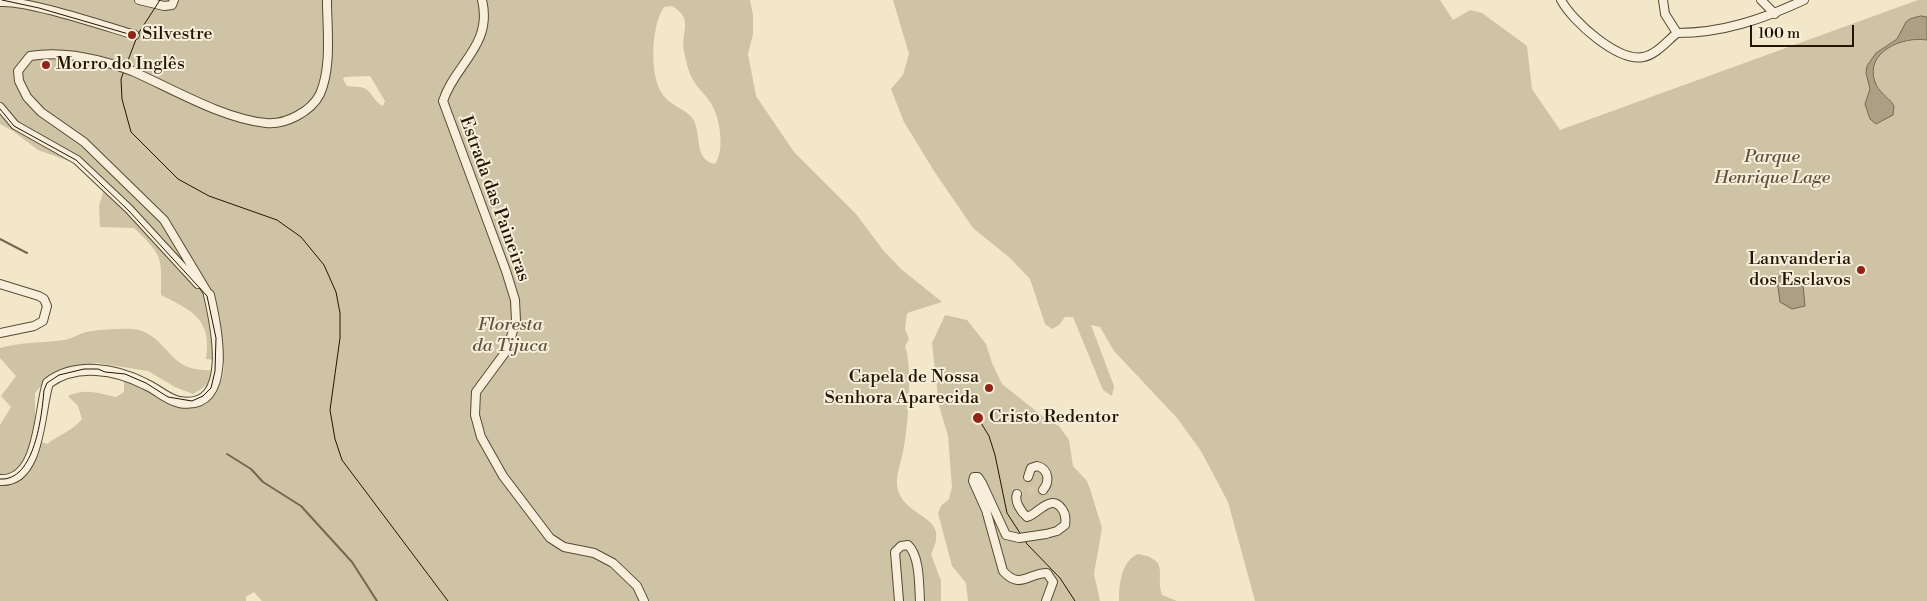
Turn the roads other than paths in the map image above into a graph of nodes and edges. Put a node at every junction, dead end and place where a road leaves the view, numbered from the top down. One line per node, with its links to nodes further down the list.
1 (139, 0): 2 (street)
2 (174, 0)
3 (327, 0): 16 (street, bridge)
4 (482, 0): 22 (street, Estrada das Paineiras)
5 (1561, 0): 12 (street)
6 (1663, 0): 12 (street)
7 (1761, 0): 11 (street)
8 (1804, 0): 11 (street)
9 (0, 2): 10 (street)
10 (41, 3): 13 (street)
11 (1775, 14): 12 (street)
12 (1677, 33)
13 (135, 35)
14 (0, 107): 16 (street)
15 (0, 284): 17 (street)
16 (209, 295): 19 (street)
17 (0, 333)
18 (1028, 477): 20 (street)
19 (0, 480)
20 (1043, 490)
21 (1017, 494): 25 (street, bridge)
22 (644, 601)
23 (900, 601): 24 (street)
24 (920, 601)
25 (1046, 601)

